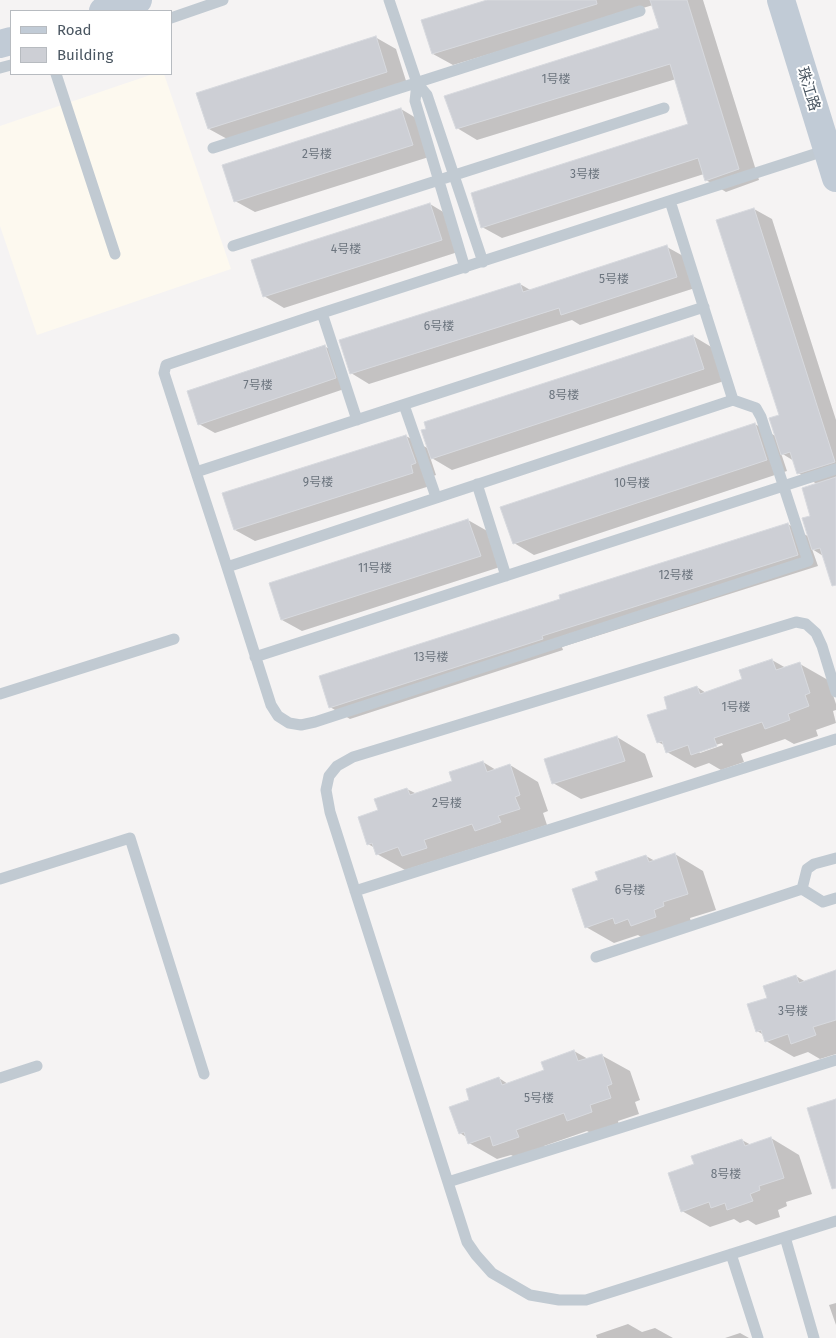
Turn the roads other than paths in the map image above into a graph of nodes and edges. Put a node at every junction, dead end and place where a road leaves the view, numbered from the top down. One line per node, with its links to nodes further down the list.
1 (138, 0): 5 (street)
2 (223, 0): 7 (lane)
3 (389, 0): 9 (lane)
4 (781, 0): 12 (street, 珠江路)
5 (106, 10)
6 (640, 10): 9 (lane)
7 (172, 18)
8 (56, 75): 18 (lane)
9 (416, 83): 11 (lane); 13 (lane); 15 (lane)
10 (664, 108): 13 (lane)
11 (213, 148)
12 (827, 150): 14 (street, 珠江路); 16 (lane)
13 (454, 176): 15 (lane); 19 (lane)
14 (836, 178)
15 (438, 180): 17 (lane); 20 (lane)
16 (670, 201): 19 (lane); 21 (lane)
17 (233, 246)
18 (115, 254)
19 (482, 262): 20 (lane)
20 (465, 268): 22 (lane)
21 (704, 307): 23 (lane); 24 (lane)
22 (322, 313): 25 (lane); 27 (lane)
23 (733, 400): 28 (lane); 29 (lane)
24 (404, 404): 25 (lane); 30 (lane)
25 (357, 420): 27 (lane)
26 (836, 469): 29 (lane)
27 (196, 472): 31 (lane)
28 (477, 484): 30 (lane); 32 (lane)
29 (784, 486): 32 (lane); 34 (lane)
30 (436, 498): 31 (lane)
31 (226, 567): 34 (lane)
32 (506, 576): 34 (lane)
33 (174, 639): 36 (lane)
34 (255, 657)
35 (836, 692): 41 (lane)
36 (0, 694)
37 (836, 739): 41 (lane)
38 (836, 858): 40 (lane)
39 (0, 879): 46 (lane)
40 (802, 889): 42 (lane); 43 (lane)
41 (355, 891): 48 (lane)
42 (836, 898)
43 (596, 957)
44 (836, 1060): 48 (lane)
45 (37, 1066): 47 (lane)
46 (204, 1074)
47 (0, 1078)
48 (448, 1182): 51 (lane)
49 (836, 1221): 50 (lane)
50 (785, 1237): 51 (lane); 53 (lane)
51 (731, 1254): 52 (lane)
52 (758, 1338)
53 (814, 1338)

